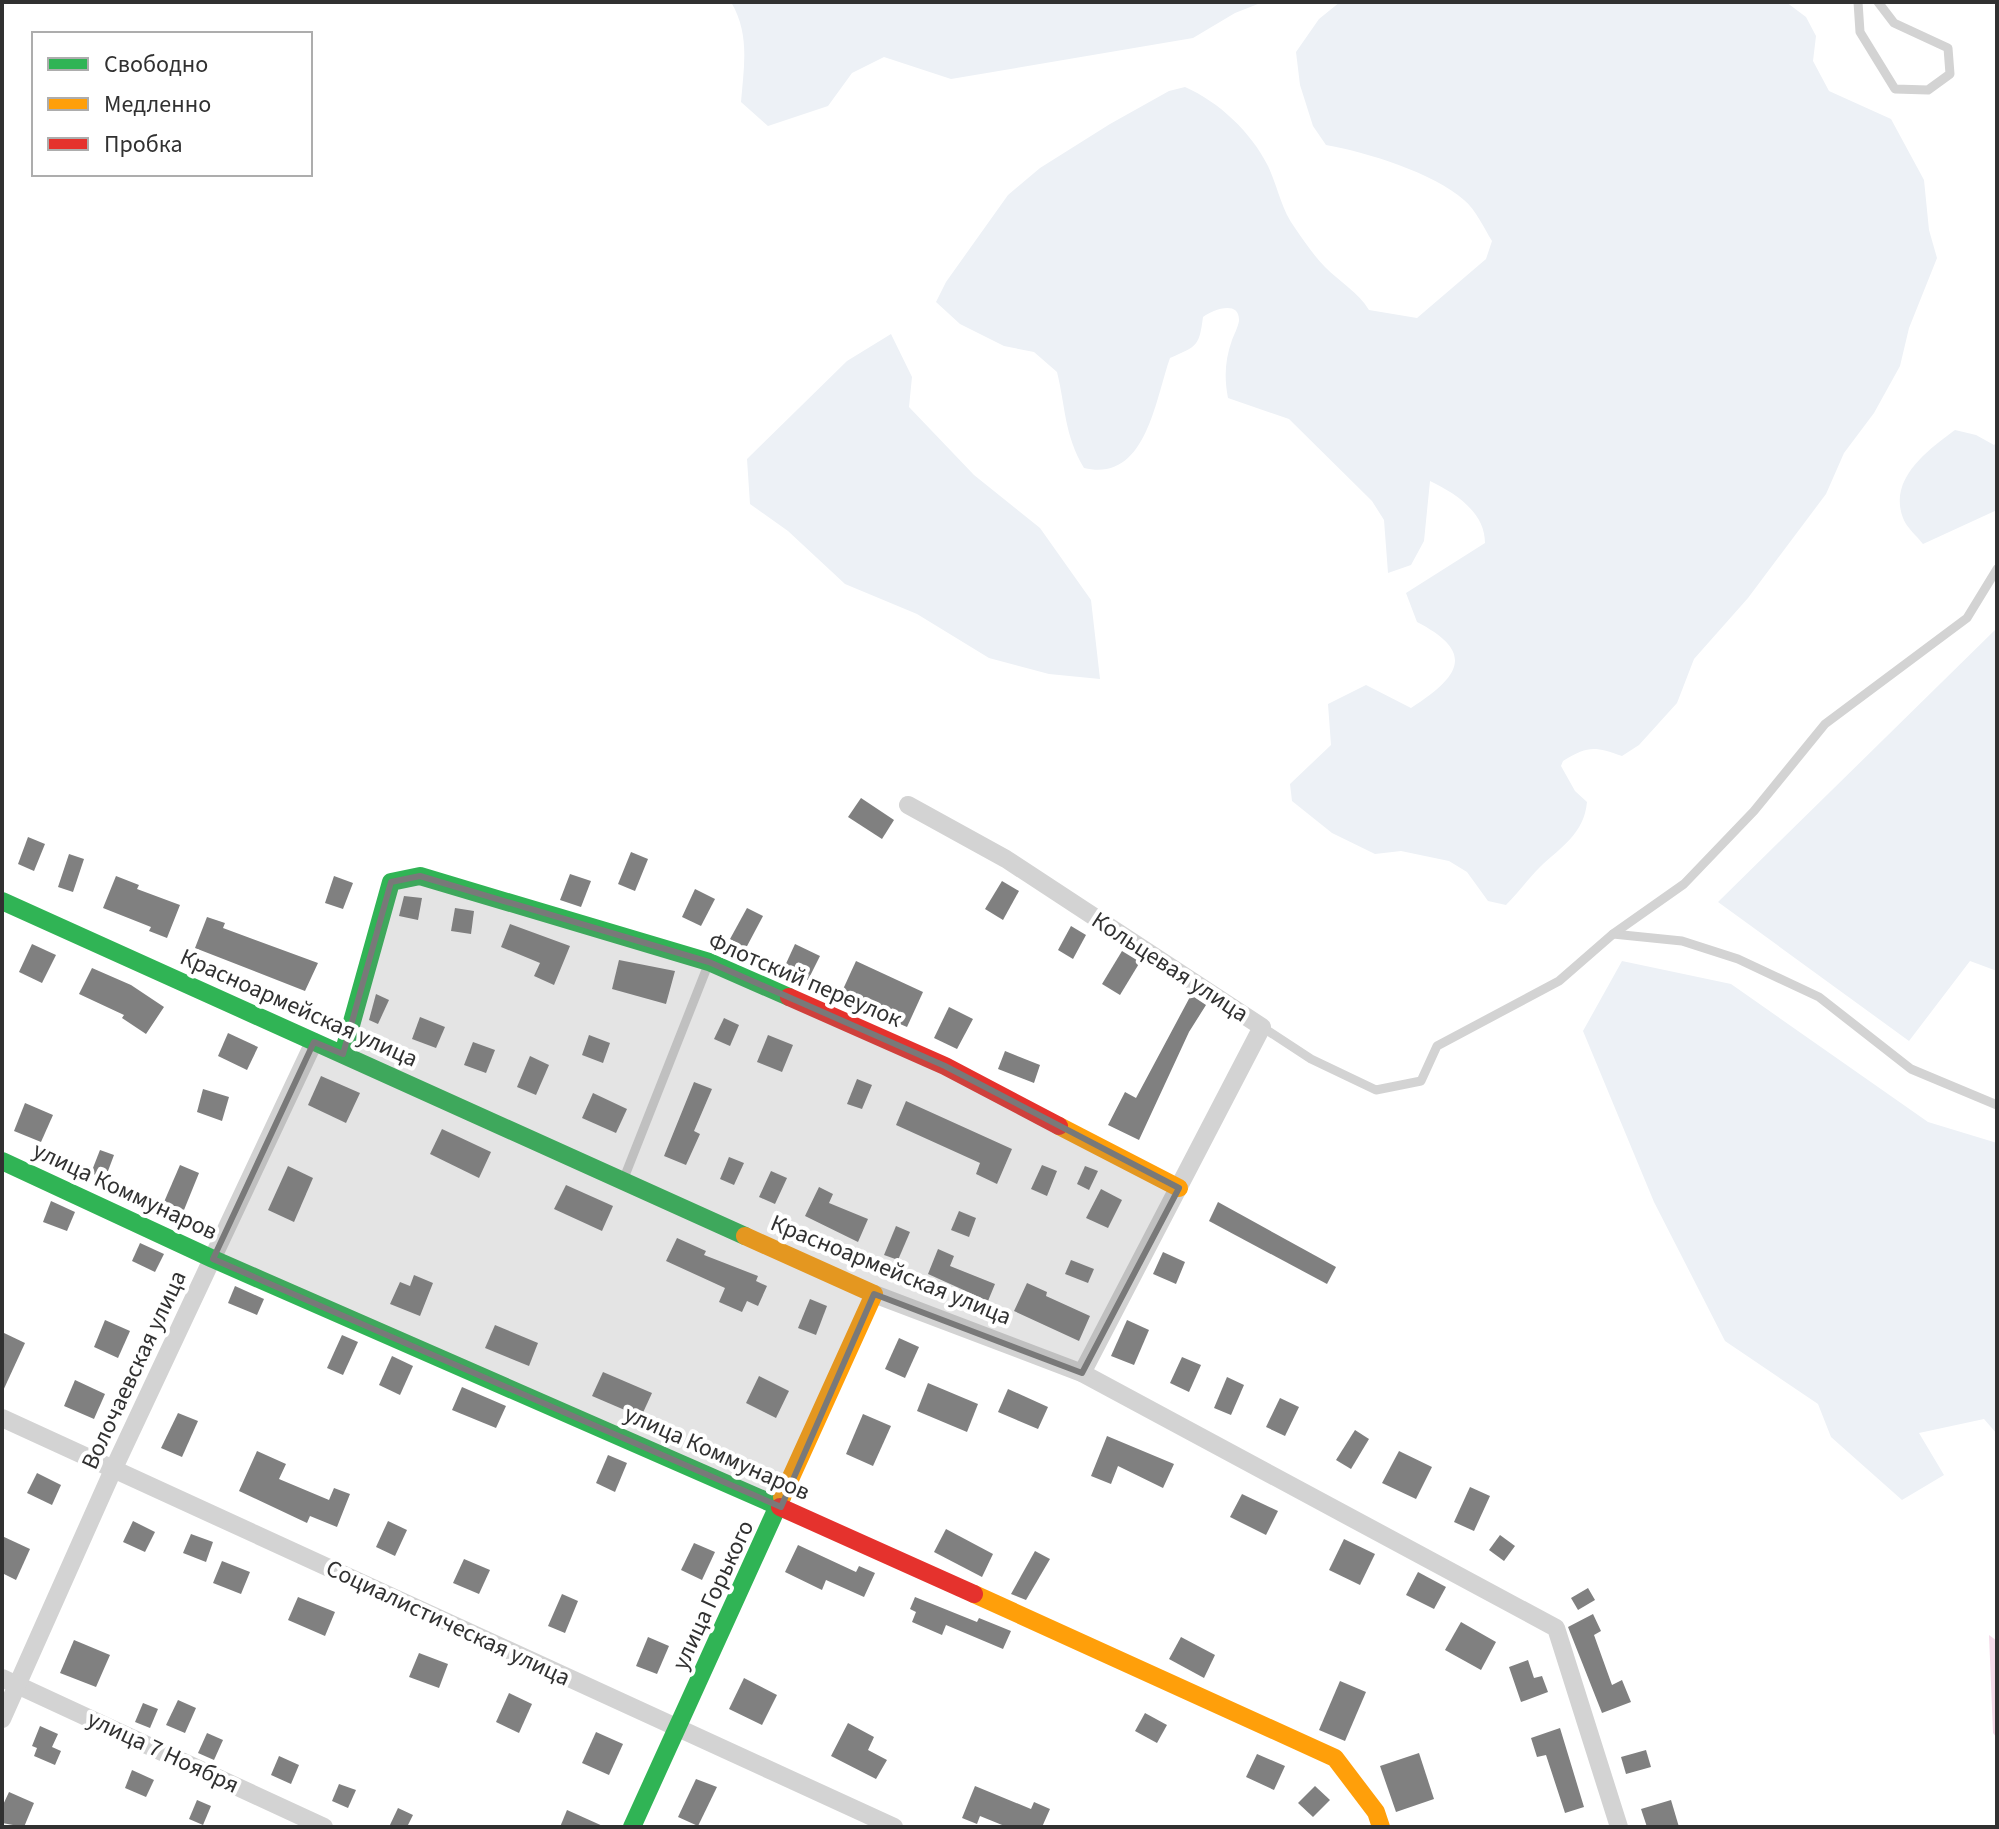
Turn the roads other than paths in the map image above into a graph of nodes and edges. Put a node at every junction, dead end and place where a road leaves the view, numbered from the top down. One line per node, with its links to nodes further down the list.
1 (1858, 2): 2 (lane)
2 (1878, 2)
3 (1997, 569): 6 (lane)
4 (908, 805): 8 (street, Кольцевая улица)
5 (2, 901): 9 (street, Красноармейская улица)
6 (1613, 934): 8 (lane); 11 (lane)
7 (709, 962): 10 (street, Флотский переулок); 13 (lane); 14 (street, Флотский переулок)
8 (1262, 1027): 14 (street, Кольцевая улица)
9 (314, 1042): 10 (street, Красноармейская улица); 15 (street, Волочаевская улица)
10 (343, 1054): 13 (street, Красноармейская улица)
11 (1997, 1105)
12 (2, 1161): 15 (street, улица Коммунаров)
13 (623, 1181): 16 (street, Красноармейская улица)
14 (1179, 1188): 17 (street, Кольцевая улица)
15 (213, 1259): 19 (street, Волочаевская улица); 20 (street, улица Коммунаров)
16 (874, 1294): 17 (street, Красноармейская улица); 20 (street, улица Горького)
17 (1082, 1373): 28 (street, Красноармейская улица)
18 (2, 1418): 19 (street, Социалистическая улица)
19 (113, 1470): 21 (street, Волочаевская улица); 23 (street, Социалистическая улица)
20 (781, 1507): 23 (street, улица Горького); 27 (street, улица Коммунаров)
21 (10, 1682): 22 (street, Волочаевская улица); 24 (street, улица 7 Ноября)
22 (2, 1719)
23 (678, 1728): 25 (street, улица Горького); 26 (street, Социалистическая улица)
24 (324, 1827)
25 (632, 1827)
26 (894, 1827)
27 (1381, 1827)
28 (1619, 1827)

